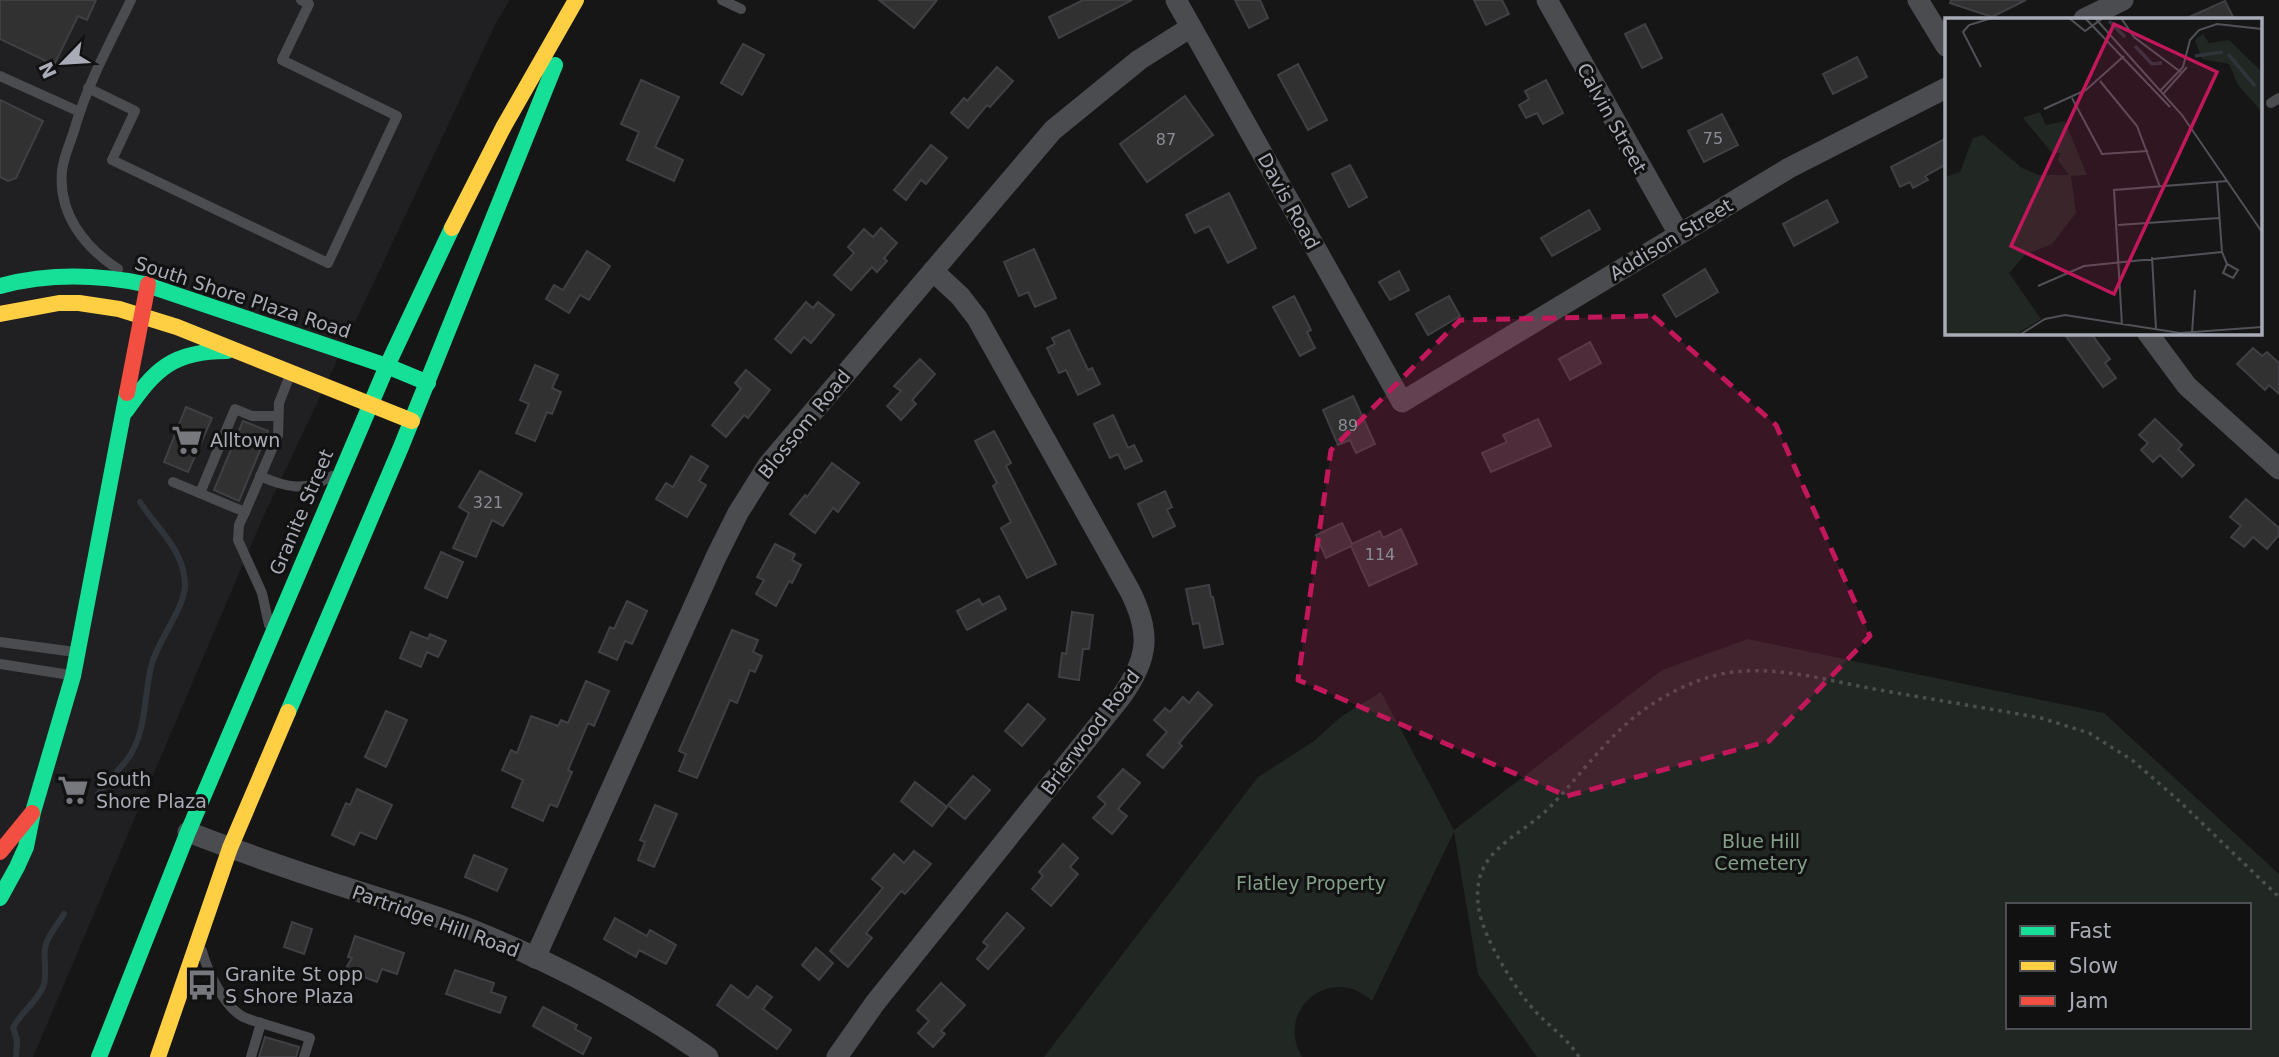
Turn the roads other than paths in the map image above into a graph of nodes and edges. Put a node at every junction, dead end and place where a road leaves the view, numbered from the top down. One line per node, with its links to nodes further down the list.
1 (131, 0): 14 (lane)
2 (301, 0): 14 (lane)
3 (579, 0): 25 (main road, Granite Street); 27 (main road, Granite Street)
4 (722, 0): 9 (lane)
5 (1176, 0): 11 (street, Davis Road)
6 (1547, 0): 17 (street, Calvin Street)
7 (1918, 0): 12 (street)
8 (2123, 0): 10 (street)
9 (740, 9)
10 (2086, 18)
11 (1191, 27): 18 (street, Blossom Road); 28 (street, Davis Road)
12 (1945, 43)
13 (0, 76): 16 (lane)
14 (88, 88): 16 (lane)
15 (1945, 89): 17 (street, Addison Street)
16 (80, 112): 19 (lane)
17 (1679, 234): 28 (street, Addison Street)
18 (933, 271): 50 (street, Blossom Road); 57 (street, Brierwood Road)
19 (148, 285): 20 (main road, South Shore Plaza Road); 22 (main road); 25 (main road, South Shore Plaza Road)
20 (0, 286)
21 (0, 314): 22 (main road)
22 (141, 316): 24 (main road); 31 (main road)
23 (2148, 334): 34 (street)
24 (239, 352): 26 (main road); 31 (main road)
25 (387, 366): 27 (main road, South Shore Plaza Road); 29 (main road, Granite Street)
26 (291, 373): 29 (main road); 30 (lane)
27 (428, 383): 32 (main road, Granite Street)
28 (1402, 402)
29 (370, 404): 32 (main road); 33 (main road, Granite Street)
30 (278, 416): 35 (lane); 37 (lane)
31 (122, 417): 41 (main road)
32 (412, 421): 46 (main road, Granite Street)
33 (343, 468): 35 (lane); 39 (main road, Granite Street)
34 (2279, 469)
35 (260, 477): 38 (lane)
36 (173, 482): 37 (lane)
37 (200, 493): 38 (lane)
38 (245, 512): 39 (lane)
39 (270, 639): 45 (main road, Granite Street)
40 (0, 642): 41 (lane)
41 (78, 653): 43 (main road)
42 (0, 664): 43 (lane)
43 (73, 676): 44 (main road)
44 (33, 812): 47 (main road); 48 (main road)
45 (188, 832): 46 (street, Partridge Hill Road); 52 (main road, Granite Street)
46 (230, 848): 49 (main road, Granite Street); 50 (street, Partridge Hill Road)
47 (0, 852)
48 (0, 898)
49 (200, 934): 51 (lane); 53 (main road, Granite Street)
50 (535, 958): 56 (street, Partridge Hill Road)
51 (261, 1023): 54 (lane); 55 (lane)
52 (99, 1057)
53 (158, 1057)
54 (251, 1057)
55 (304, 1057)
56 (708, 1057)
57 (836, 1057)

